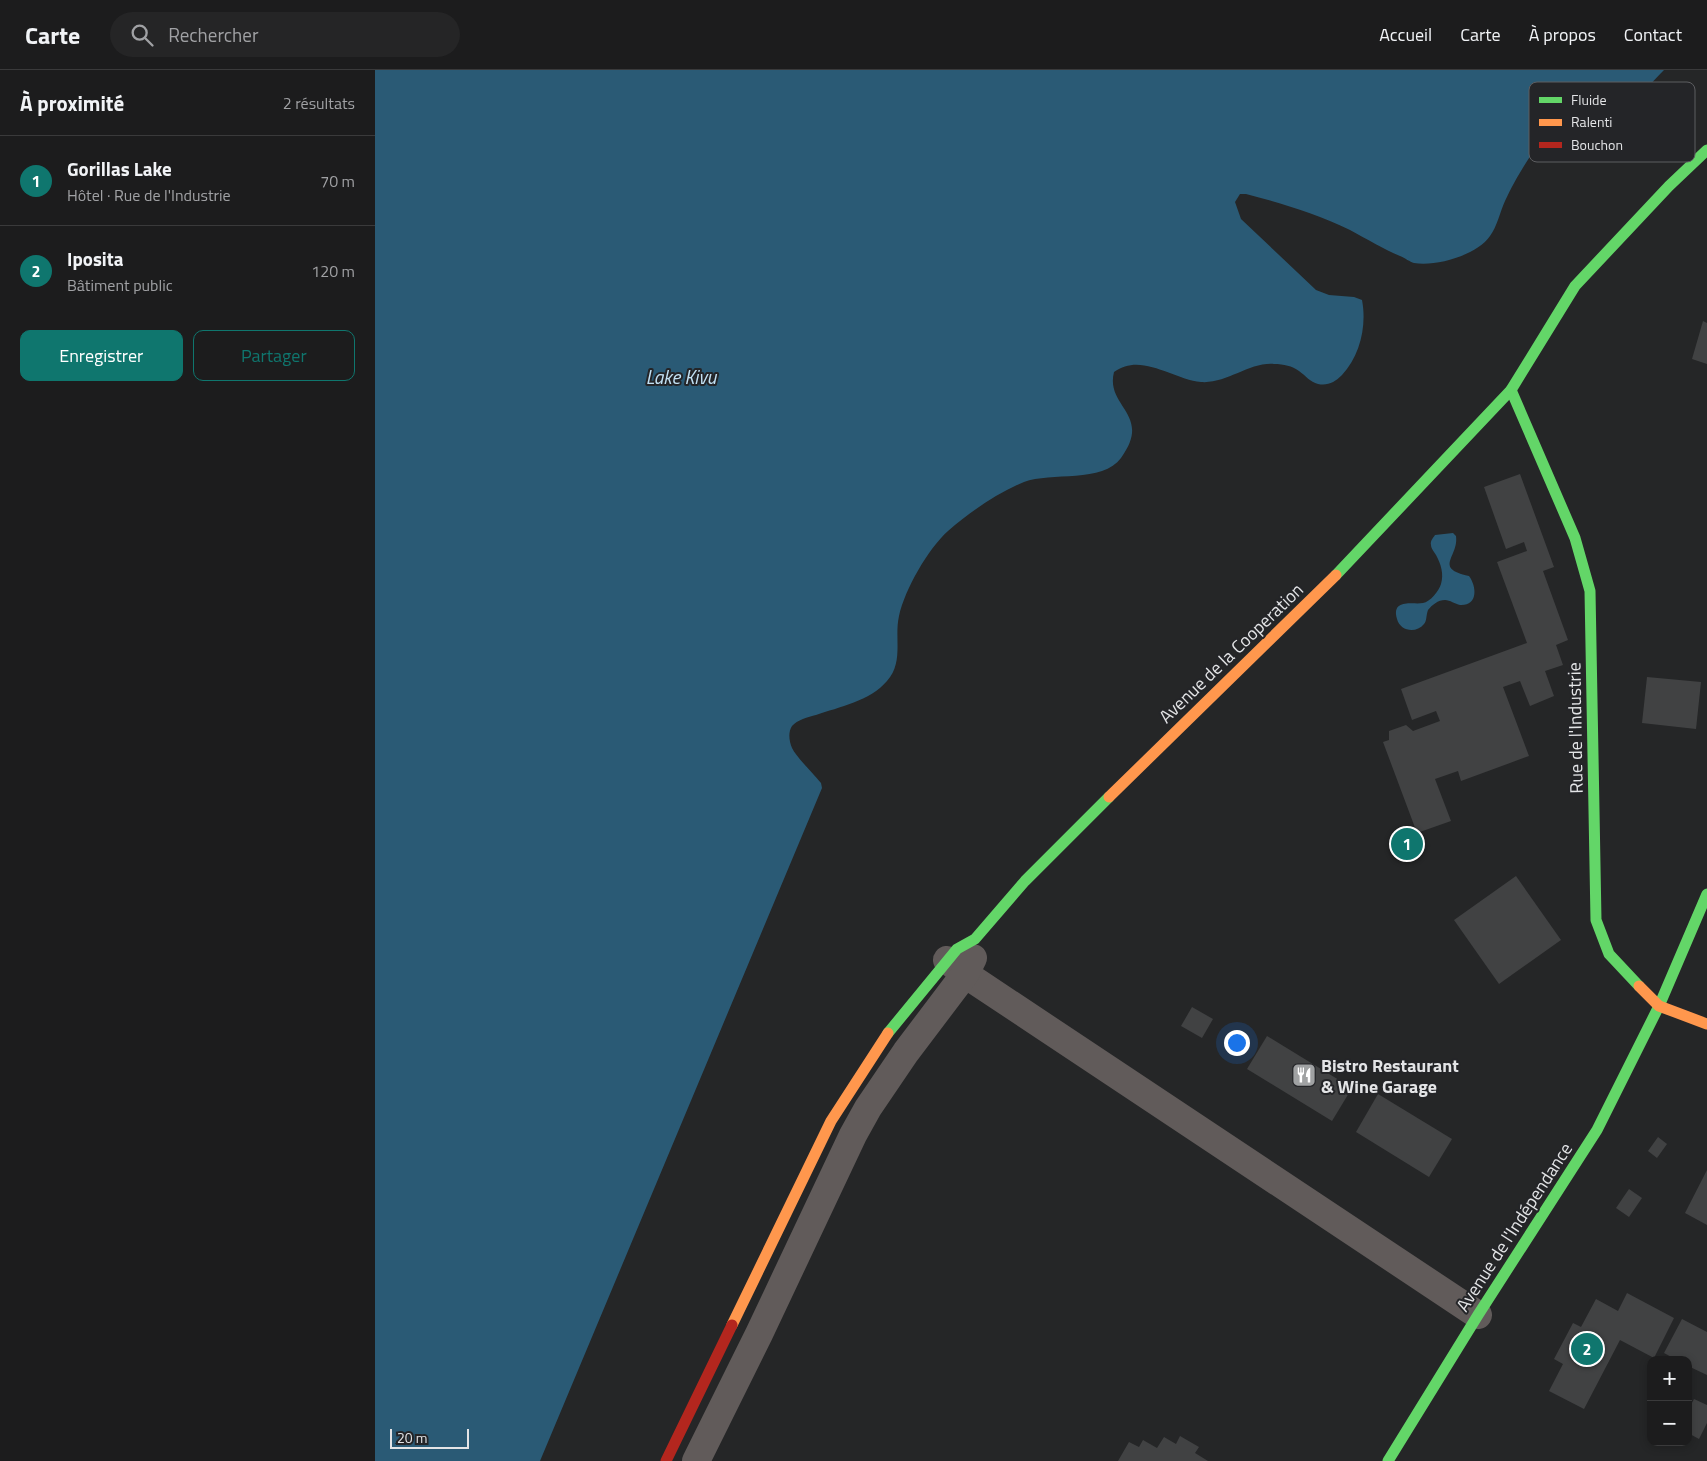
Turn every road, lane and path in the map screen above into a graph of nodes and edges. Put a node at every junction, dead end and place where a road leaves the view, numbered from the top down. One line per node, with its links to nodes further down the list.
1 (1707, 150): 2 (main road, Avenue de la Cooperation)
2 (1695, 161)
3 (1694, 162): 4 (main road, Avenue de la Cooperation)
4 (1511, 390): 6 (main road, Avenue de la Cooperation); 8 (main road, Rue de l'Industrie)
5 (1707, 894): 8 (main road, Avenue de l'Indépendance)
6 (975, 939): 7 (street)
7 (956, 967): 10 (street); 11 (street)
8 (1659, 1006): 9 (main road, Rue de l'Industrie); 11 (main road, Avenue de l'Indépendance)
9 (1707, 1024)
10 (842, 1128): 12 (main road); 13 (street)
11 (1478, 1315): 16 (main road, Avenue de l'Indépendance)
12 (734, 1320): 13 (street); 14 (main road)
13 (759, 1334): 15 (street)
14 (665, 1461)
15 (696, 1461)
16 (1388, 1461)

